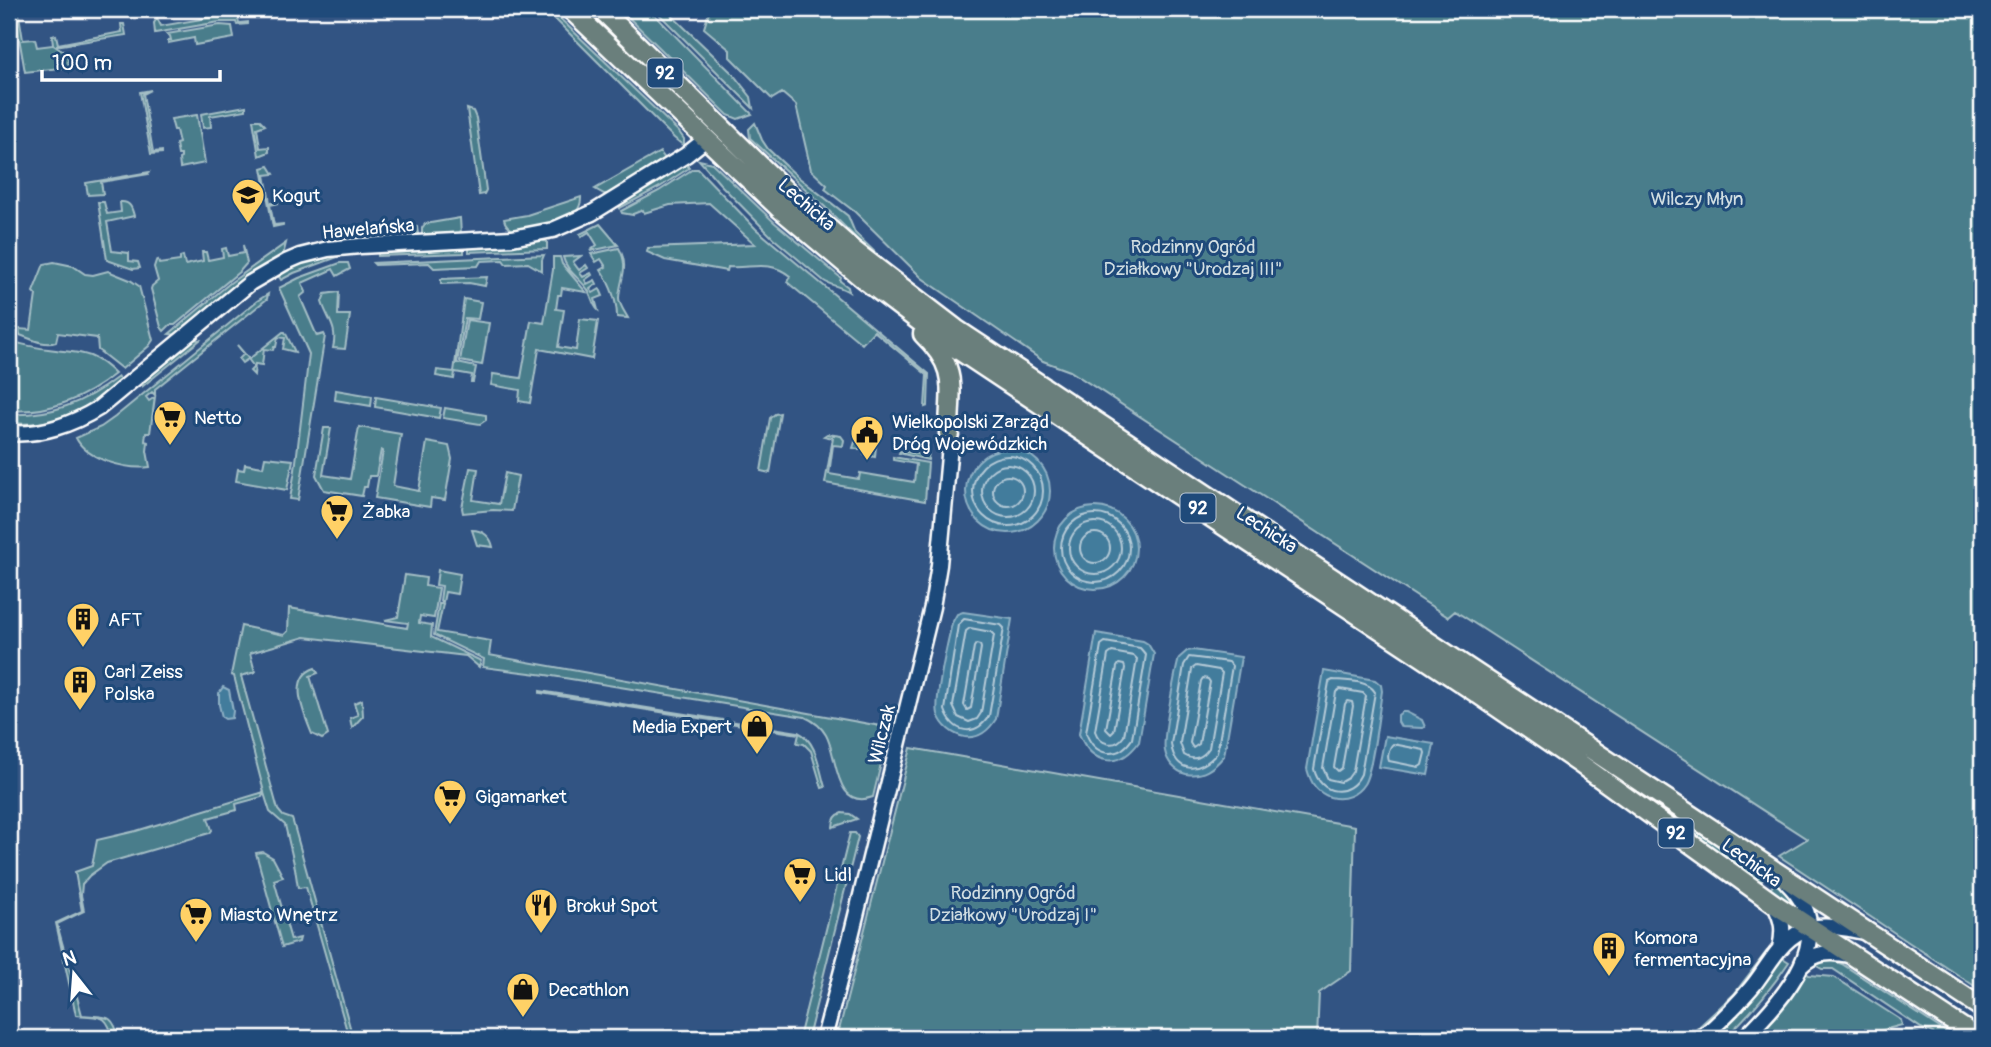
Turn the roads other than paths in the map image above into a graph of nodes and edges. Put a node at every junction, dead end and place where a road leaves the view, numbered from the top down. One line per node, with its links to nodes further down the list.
1 (569, 9): 3 (main road, Lechicka / 92)
2 (601, 9): 7 (main road, Lechicka / 92)
3 (706, 139): 4 (main road, Lechicka / 92); 5 (street, Hawelańska)
4 (874, 288): 6 (main road); 8 (main road, Lechicka / 92)
5 (9, 433)
6 (949, 434): 15 (street, Wilczak)
7 (1775, 871): 9 (street); 10 (main road, Lechicka / 92)
8 (1773, 903): 9 (main road, Lechicka / 92); 11 (street)
9 (1811, 928): 10 (street); 11 (street); 12 (main road, Lechicka / 92); 13 (street)
10 (1868, 933): 14 (main road, Lechicka / 92)
11 (1780, 949): 16 (street)
12 (1852, 956): 13 (street); 18 (main road, Lechicka / 92)
13 (1802, 965): 17 (street)
14 (1982, 1009)
15 (824, 1038)
16 (1701, 1038)
17 (1744, 1038)
18 (1978, 1038)

